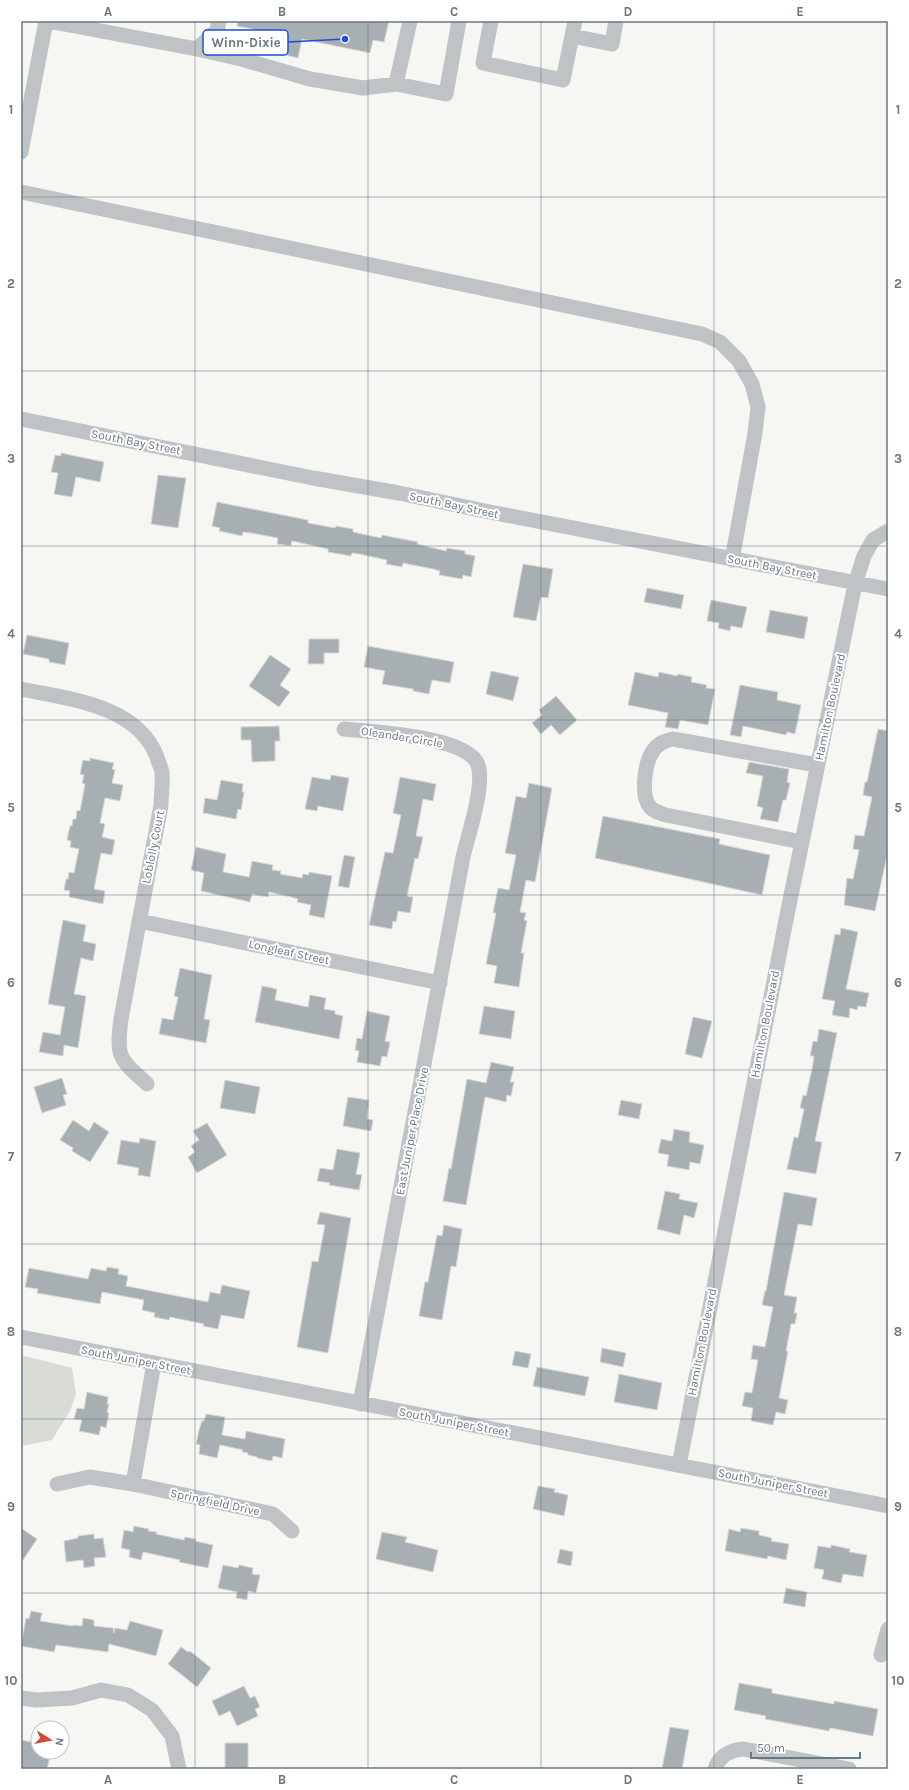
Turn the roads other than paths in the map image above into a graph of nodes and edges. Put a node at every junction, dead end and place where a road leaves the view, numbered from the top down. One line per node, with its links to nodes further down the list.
1 (47, 21): 9 (street); 11 (street)
2 (219, 21): 9 (street)
3 (410, 21): 10 (street)
4 (459, 21): 10 (street)
5 (492, 21): 8 (street)
6 (575, 21): 8 (street)
7 (616, 21): 8 (street)
8 (572, 36)
9 (197, 49): 10 (street)
10 (396, 84)
11 (21, 152)
12 (21, 192): 15 (street)
13 (21, 419): 15 (street, South Bay Street)
14 (888, 531): 16 (street, Hamilton Boulevard)
15 (732, 560): 16 (street, South Bay Street)
16 (855, 584): 17 (street, South Bay Street); 20 (street, Hamilton Boulevard)
17 (888, 589)
18 (21, 690): 23 (street, Loblolly Court)
19 (344, 729): 22 (street, Oleander Circle)
20 (818, 765): 21 (street, Hamilton Boulevard); 21 (street)
21 (802, 842): 29 (street, Hamilton Boulevard)
22 (464, 858): 24 (street, East Juniper Place Drive)
23 (139, 922): 24 (street, Longleaf Street); 25 (street, Loblolly Court)
24 (440, 983): 28 (street, East Juniper Place Drive)
25 (147, 1084)
26 (21, 1337): 27 (street, South Juniper Street)
27 (154, 1363): 28 (street, South Juniper Street); 31 (street)
28 (360, 1404): 29 (street, South Juniper Street)
29 (679, 1465): 32 (street, South Juniper Street)
30 (57, 1484): 31 (street, Springfield Drive)
31 (132, 1484): 33 (street, Springfield Drive)
32 (888, 1506)
33 (292, 1531)
34 (888, 1629): 35 (street)
35 (881, 1655)
36 (21, 1698): 37 (street)
37 (179, 1769)
38 (715, 1769): 39 (street)
39 (848, 1769)

